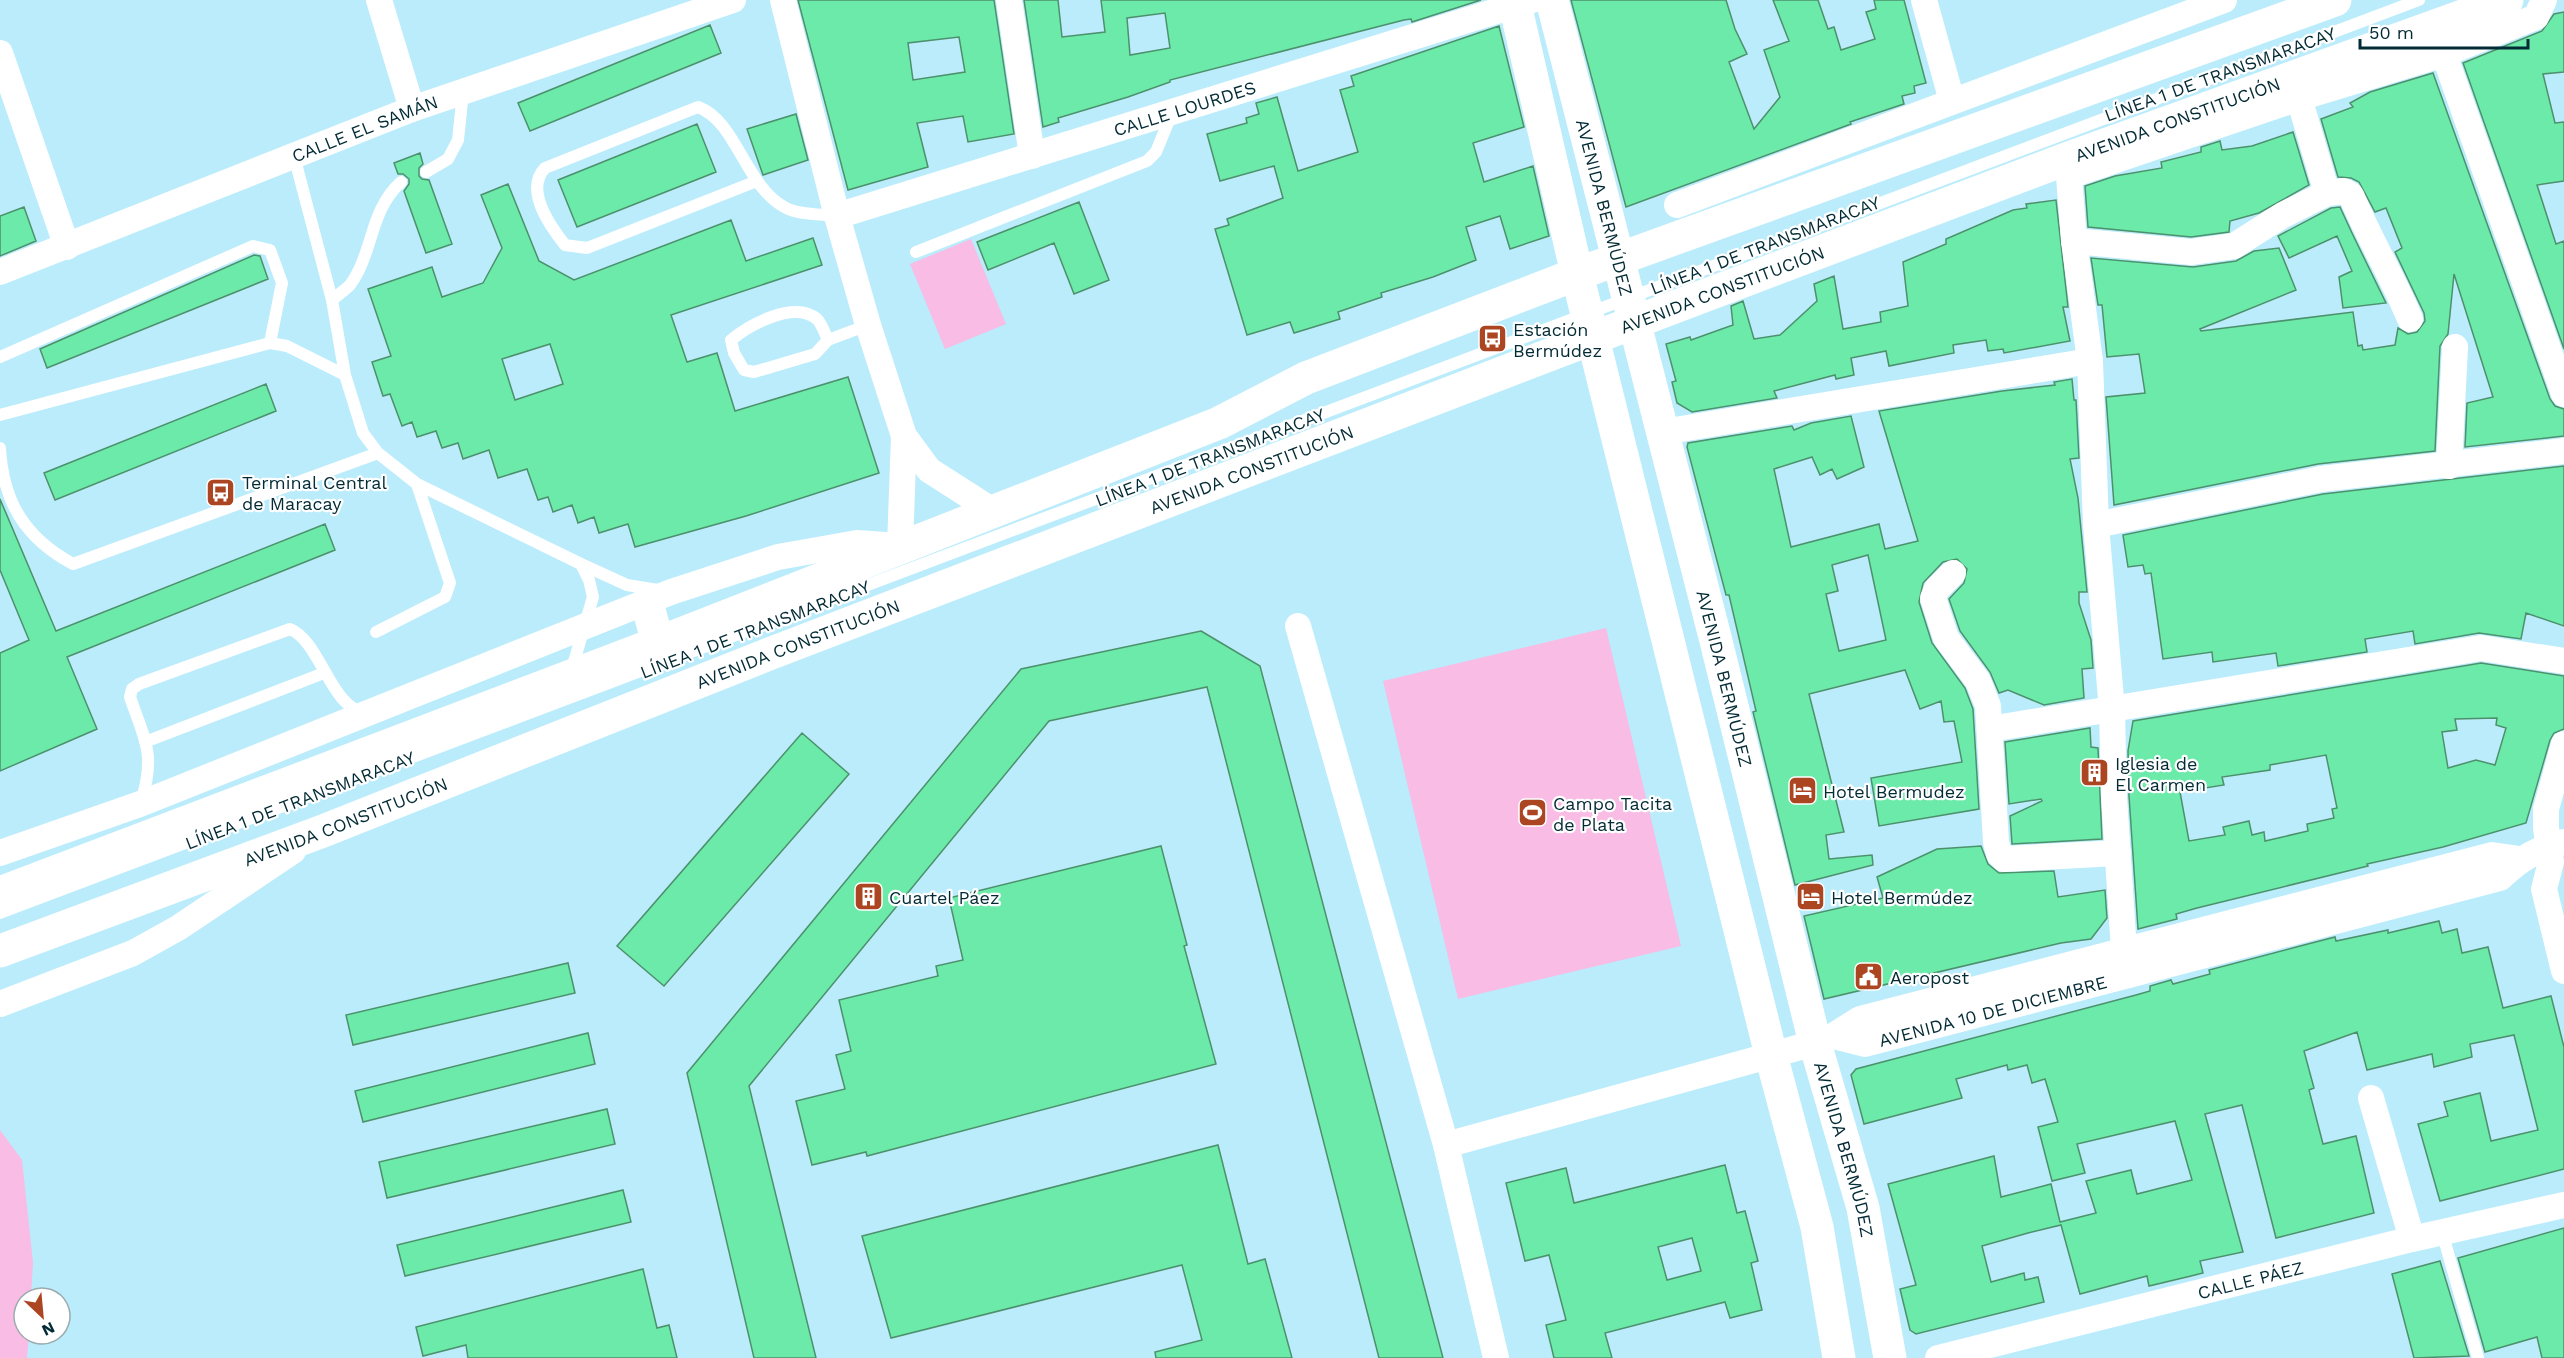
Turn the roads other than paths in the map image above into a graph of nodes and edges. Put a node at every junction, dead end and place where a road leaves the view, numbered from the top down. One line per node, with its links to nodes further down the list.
1 (379, 0): 18 (street)
2 (733, 0): 15 (street, CALLE EL SAMÁN)
3 (783, 0): 27 (street)
4 (1009, 0): 21 (street)
5 (1552, 0): 31 (street, AVENIDA BERMÚDEZ)
6 (1924, 0): 17 (street)
7 (2223, 0): 17 (street)
8 (2335, 0): 31 (street)
9 (2419, 0): 35 (lane, LÍNEA 1 DE TRANSMARACAY)
10 (2507, 0): 35 (street, AVENIDA CONSTITUCIÓN)
11 (2544, 0): 14 (street)
12 (1520, 2): 19 (street, CALLE LOURDES); 33 (street)
13 (0, 53): 29 (street)
14 (2444, 54): 16 (street); 45 (street)
15 (463, 92): 18 (street, CALLE EL SAMÁN); 22 (lane)
16 (2299, 98): 25 (street); 28 (street)
17 (1952, 101): 26 (street)
18 (412, 109): 20 (street, CALLE EL SAMÁN)
19 (1173, 112): 21 (street, CALLE LOURDES); 30 (lane)
20 (294, 156): 29 (street, CALLE EL SAMÁN); 34 (lane)
21 (1032, 156): 27 (street, CALLE LOURDES)
22 (426, 172)
23 (757, 181): 23 (lane); 27 (lane)
24 (401, 182): 34 (lane)
25 (2327, 193): 28 (street); 36 (street)
26 (1677, 205)
27 (837, 216): 37 (street)
28 (2074, 241): 43 (street)
29 (67, 247): 32 (street, CALLE EL SAMÁN)
30 (916, 252)
31 (1617, 259): 33 (street); 35 (street, AVENIDA BERMÚDEZ)
32 (0, 272)
33 (1577, 274): 38 (street); 54 (street)
34 (332, 300): 44 (lane)
35 (1632, 309): 38 (street, AVENIDA CONSTITUCIÓN); 47 (street, AVENIDA BERMÚDEZ)
36 (2410, 319)
37 (868, 325): 39 (lane); 48 (street)
38 (1590, 325): 73 (street, AVENIDA CONSTITUCIÓN); 78 (lane, LÍNEA 1 DE TRANSMARACAY); 84 (street)
39 (828, 340): 39 (lane)
40 (270, 343): 42 (lane); 44 (lane); 46 (lane)
41 (2455, 347): 52 (street)
42 (0, 357)
43 (2090, 361): 47 (street); 55 (street)
44 (345, 375): 51 (lane)
45 (2564, 394)
46 (0, 415)
47 (1663, 432): 83 (street, AVENIDA BERMÚDEZ)
48 (904, 436): 54 (street); 56 (street)
49 (0, 448): 51 (lane)
50 (2564, 451): 52 (street)
51 (378, 453): 53 (lane)
52 (2449, 466): 55 (street)
53 (417, 484): 57 (lane); 62 (lane)
54 (993, 511): 56 (street)
55 (2096, 525): 67 (street)
56 (900, 546): 59 (street); 63 (street)
57 (581, 564): 59 (lane); 60 (lane)
58 (1953, 573): 69 (street)
59 (659, 598): 60 (street); 63 (street)
60 (586, 626): 66 (lane); 68 (street)
61 (1298, 626): 86 (street)
62 (376, 632)
63 (658, 643): 66 (street)
64 (2564, 661): 67 (street)
65 (324, 673): 68 (lane); 70 (lane); 70 (lane)
66 (570, 676): 77 (street)
67 (2112, 710): 69 (street); 75 (street)
68 (369, 713): 72 (street)
69 (1990, 729): 75 (street)
70 (145, 742): 72 (lane)
71 (2564, 744): 76 (street)
72 (140, 804): 74 (street)
73 (323, 831): 79 (street, AVENIDA CONSTITUCIÓN); 82 (street)
74 (0, 853)
75 (2118, 853): 80 (street)
76 (2557, 856): 80 (street, AVENIDA 10 DE DICIEMBRE); 81 (street)
77 (0, 893)
78 (0, 913)
79 (0, 951)
80 (2126, 963): 83 (street, AVENIDA 10 DE DICIEMBRE)
81 (2564, 971)
82 (0, 1004)
83 (1824, 1040): 84 (street); 92 (street, AVENIDA BERMÚDEZ)
84 (1771, 1055): 86 (street); 91 (street)
85 (2371, 1098): 89 (street)
86 (1446, 1145): 90 (street)
87 (2564, 1205): 88 (street, CALLE PÁEZ)
88 (2442, 1232): 89 (street, CALLE PÁEZ); 94 (lane)
89 (2412, 1239): 93 (street, CALLE PÁEZ)
90 (1496, 1358)
91 (1839, 1358)
92 (1890, 1358)
93 (1938, 1358)
94 (2478, 1358)

